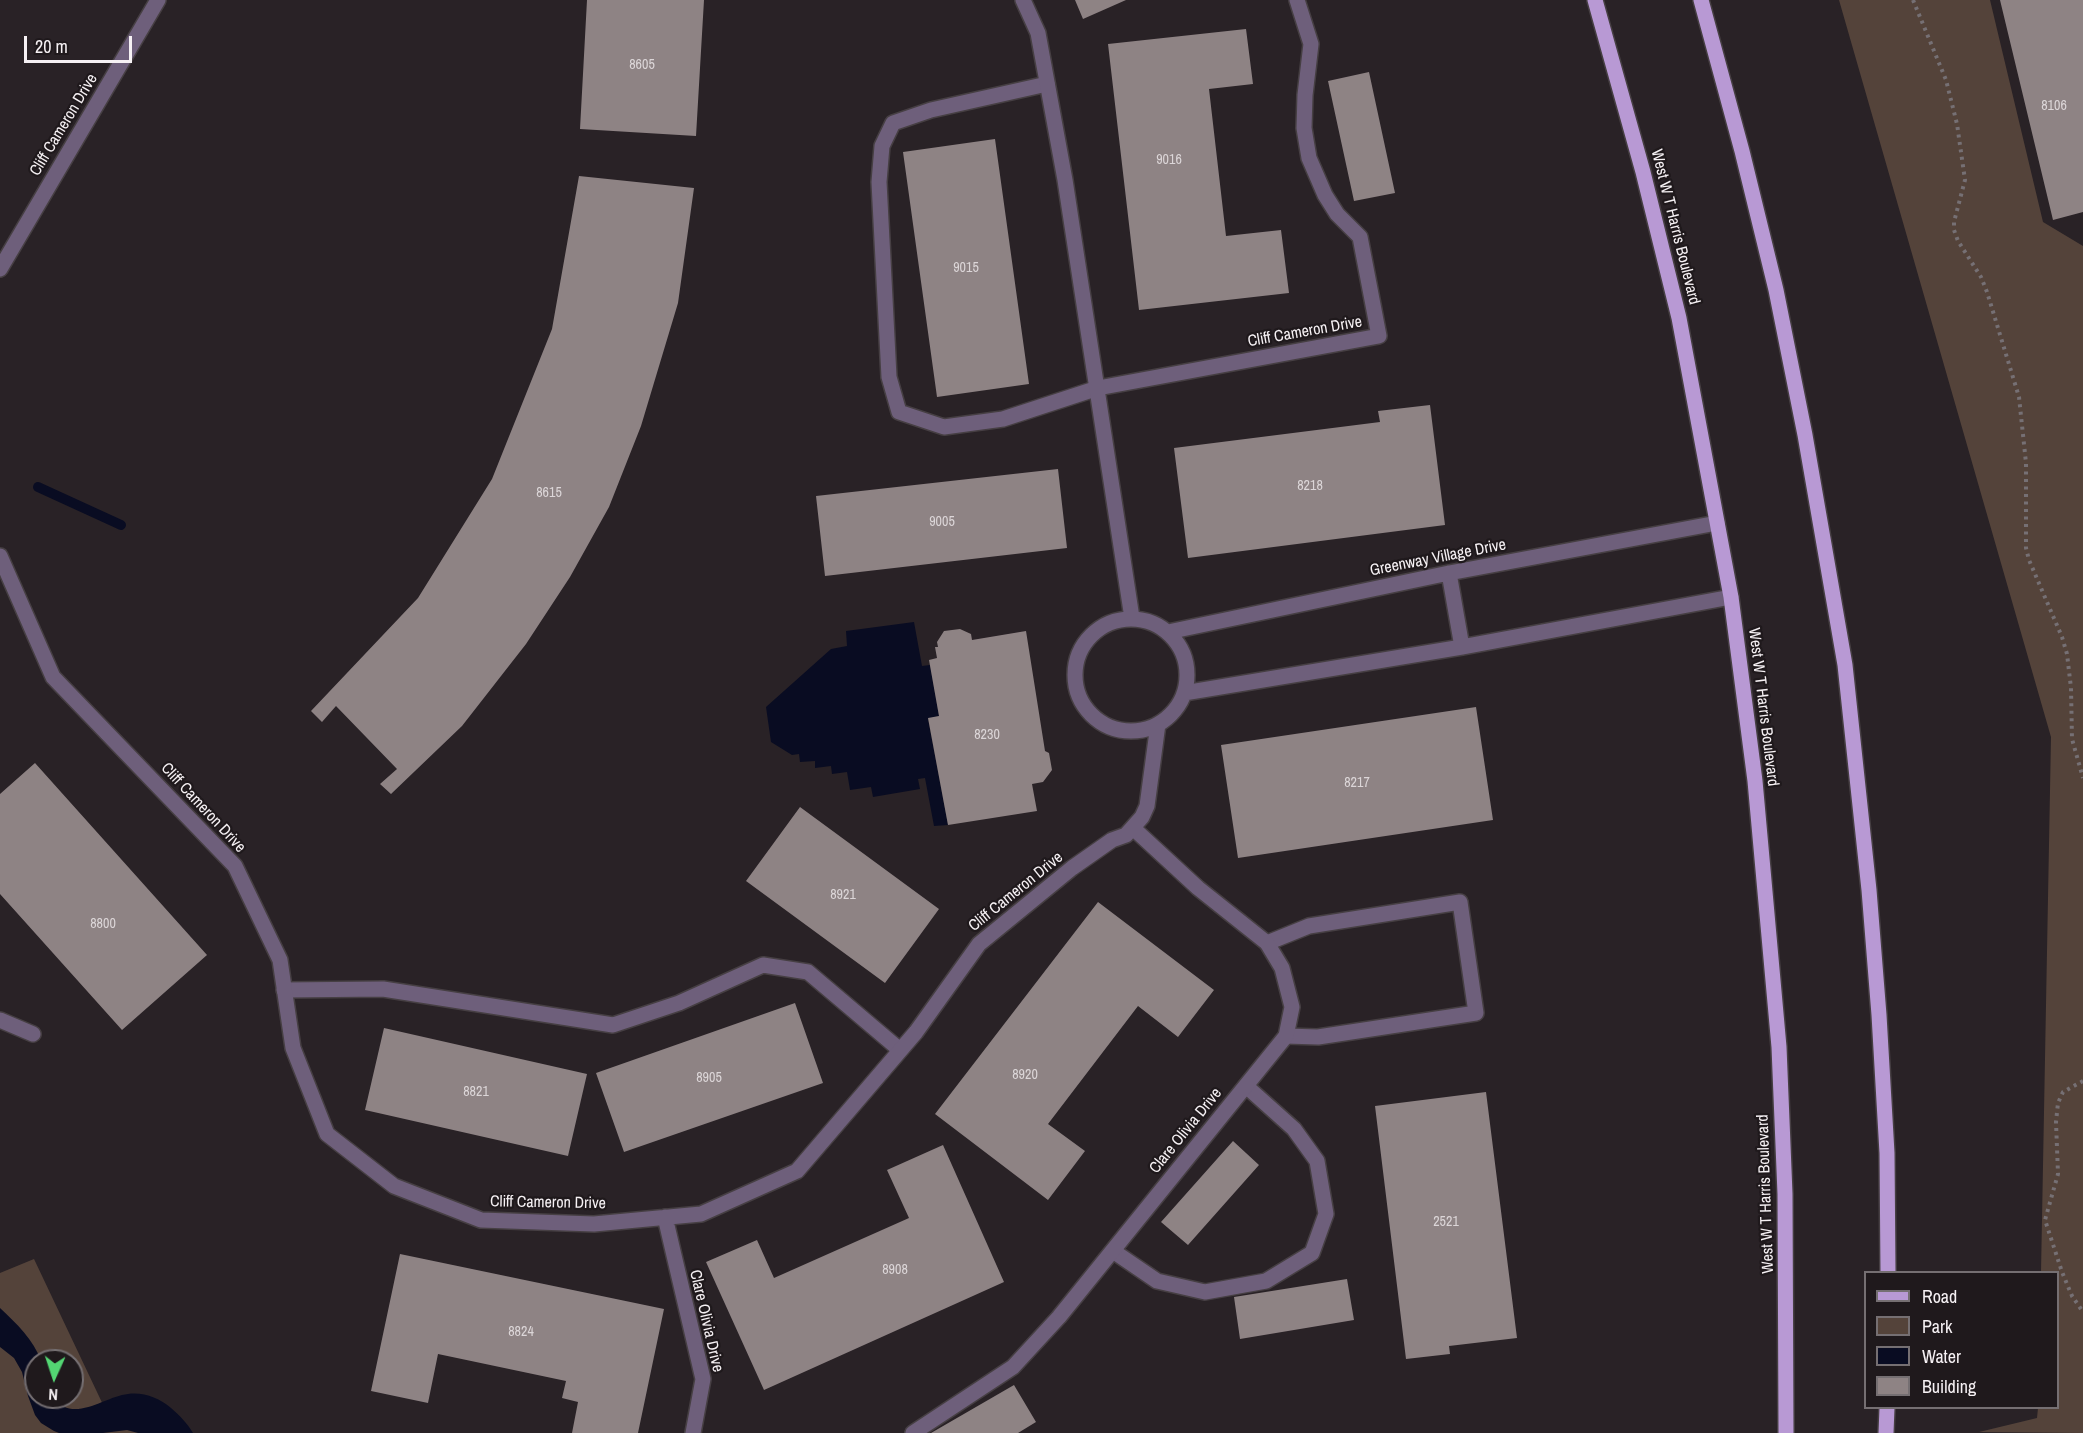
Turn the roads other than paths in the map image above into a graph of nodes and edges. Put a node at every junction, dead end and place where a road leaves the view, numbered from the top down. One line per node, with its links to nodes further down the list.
1 (158, 0): 7 (street, Cliff Cameron Drive)
2 (1023, 0): 6 (street)
3 (1297, 0): 8 (street, Cliff Cameron Drive)
4 (1595, 0): 9 (main road, West W T Harris Boulevard)
5 (1701, 0): 28 (main road)
6 (1047, 84): 8 (street); 8 (street)
7 (0, 269)
8 (1098, 388): 13 (street)
9 (1717, 523): 11 (street, Greenway Village Drive); 12 (main road, West W T Harris Boulevard)
10 (0, 556): 20 (street, Cliff Cameron Drive)
11 (1449, 573): 14 (street, Greenway Village Drive); 15 (street)
12 (1731, 597): 15 (street); 32 (main road, West W T Harris Boulevard)
13 (1132, 618): 14 (street); 17 (street)
14 (1168, 632): 16 (street)
15 (1462, 647): 16 (street)
16 (1184, 693): 17 (street)
17 (1158, 724): 18 (street, Cliff Cameron Drive)
18 (1133, 828): 19 (street, Clare Olivia Drive); 24 (street, Cliff Cameron Drive)
19 (1268, 943): 23 (street, Clare Olivia Drive); 23 (street)
20 (284, 990): 24 (street); 26 (street, Cliff Cameron Drive)
21 (0, 1020): 22 (street)
22 (33, 1034)
23 (1286, 1036): 25 (street, Clare Olivia Drive)
24 (900, 1050): 26 (street, Cliff Cameron Drive)
25 (1246, 1086): 27 (street, Clare Olivia Drive); 27 (street)
26 (665, 1217): 30 (street, Clare Olivia Drive)
27 (1113, 1251): 31 (street, Clare Olivia Drive)
28 (1888, 1271)
29 (1887, 1409): 33 (main road)
30 (693, 1433)
31 (913, 1433)
32 (1786, 1433)
33 (1886, 1433)

